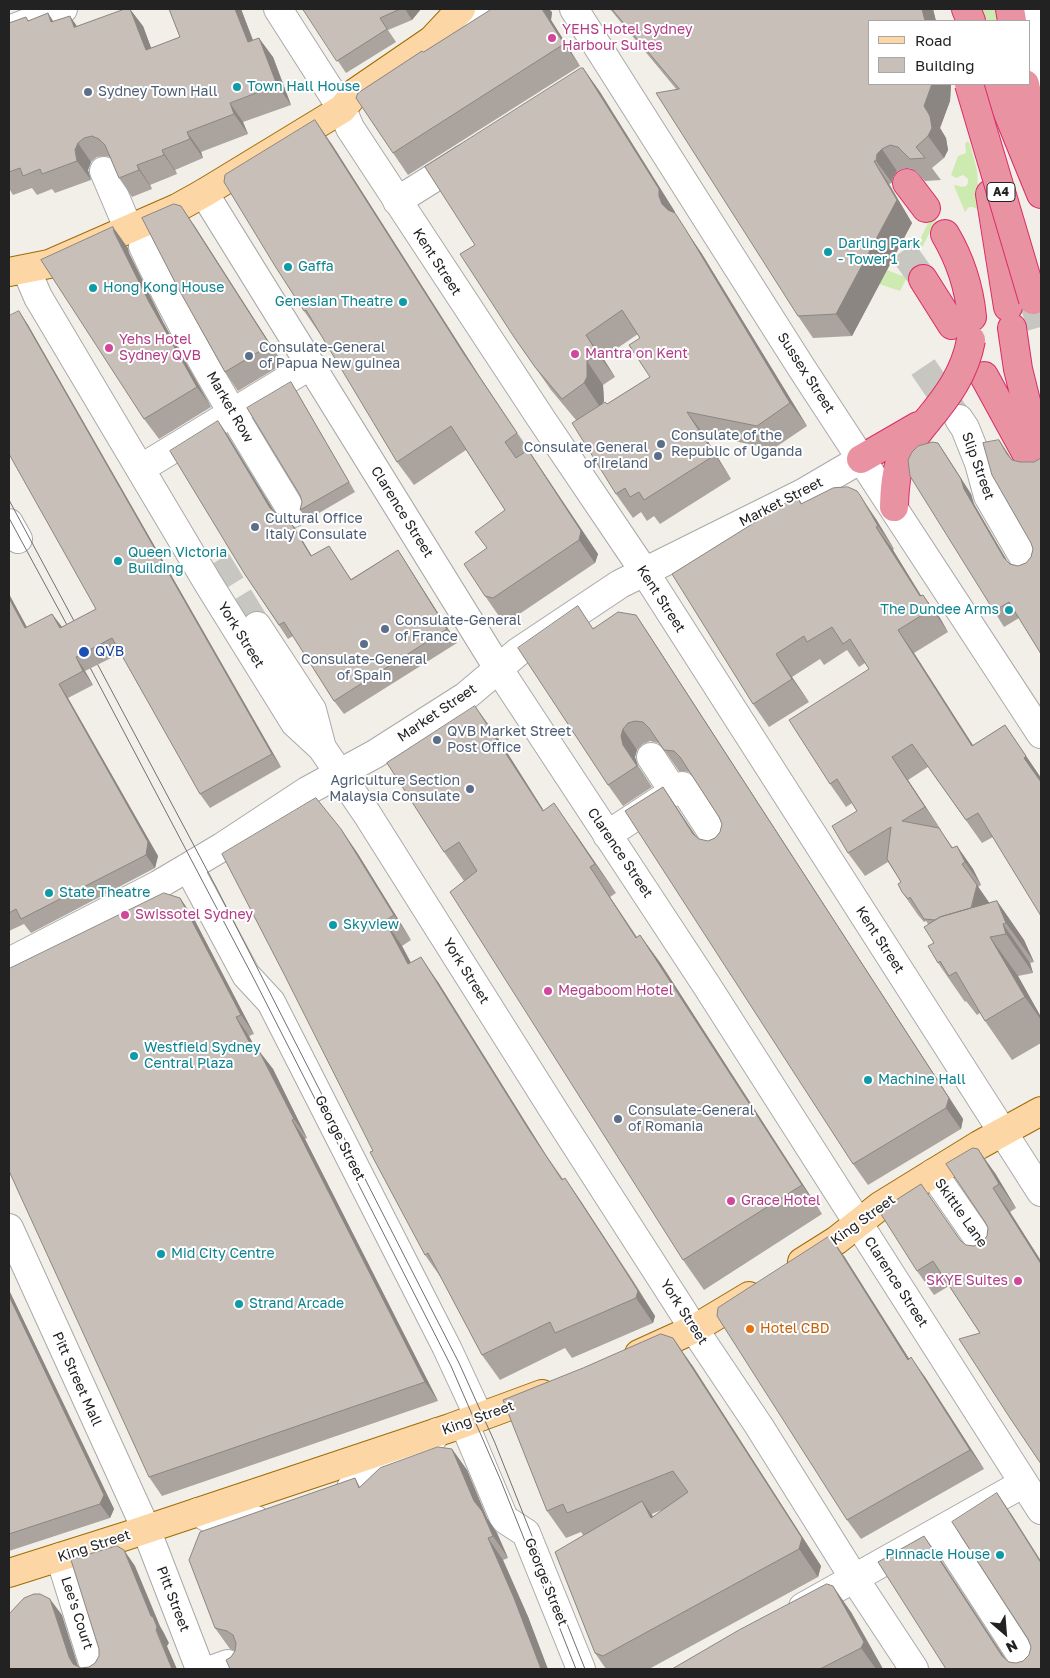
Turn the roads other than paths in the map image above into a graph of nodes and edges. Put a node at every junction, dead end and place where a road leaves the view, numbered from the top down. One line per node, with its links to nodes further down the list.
1 (278, 9): 14 (street, Kent Street)
2 (461, 9): 14 (main road)
3 (480, 9): 14 (street)
4 (574, 9): 8 (street, Sussex Street)
5 (1028, 9): 9 (street)
6 (52, 11): 7 (street)
7 (9, 30)
8 (610, 65): 10 (street); 35 (street, Sussex Street)
9 (1041, 76)
10 (585, 81)
11 (969, 85): 28 (highway, A4, bridge)
12 (996, 85): 21 (highway)
13 (1025, 85): 16 (highway)
14 (342, 109): 19 (main road); 22 (street, Kent Street)
15 (487, 144): 22 (street)
16 (1041, 162)
17 (104, 170): 25 (street, Market Row)
18 (907, 182): 23 (highway)
19 (204, 193): 25 (main road); 30 (street, Clarence Street)
20 (990, 194): 28 (highway)
21 (1041, 194)
22 (398, 201): 44 (street, Kent Street)
23 (926, 208)
24 (945, 234): 29 (highway)
25 (136, 238): 26 (main road); 32 (street, Market Row)
26 (18, 271): 36 (street); 48 (street, York Street)
27 (923, 279): 29 (highway)
28 (1018, 312): 37 (highway)
29 (965, 328): 34 (highway, bridge)
30 (310, 365): 32 (street); 46 (street, Clarence Street)
31 (984, 376): 38 (highway)
32 (232, 413): 36 (street); 41 (street, Market Row)
33 (959, 420): 43 (street, Slip Street)
34 (927, 421): 35 (highway); 40 (highway)
35 (861, 459): 39 (street, Market Street); 40 (street, Sussex Street)
36 (153, 461): 42 (street)
37 (1041, 462)
38 (1041, 480)
39 (803, 493): 40 (street); 44 (street, Market Street)
40 (894, 507): 47 (street, Sussex Street)
41 (293, 513)
42 (217, 561)
43 (1028, 565)
44 (644, 571): 46 (street, Market Street); 57 (street, Kent Street)
45 (257, 626): 48 (street)
46 (498, 668): 50 (street, Market Street); 52 (street, Clarence Street)
47 (1041, 734)
48 (322, 748): 50 (street, York Street)
49 (651, 757): 51 (street)
50 (339, 773): 54 (street, Market Street); 63 (street, York Street)
51 (674, 792): 52 (street); 53 (street)
52 (607, 835): 60 (street, Clarence Street)
53 (720, 846)
54 (188, 867): 55 (street, Market Street); 66 (street, George Street)
55 (9, 962)
56 (1041, 1111): 57 (main road, King Street)
57 (1003, 1131): 58 (main road, King Street); 59 (street, Kent Street)
58 (933, 1173): 60 (main road, King Street); 62 (street, Skittle Lane)
59 (1041, 1192)
60 (858, 1223): 63 (main road, King Street); 68 (street, Clarence Street)
61 (9, 1228): 73 (street, Pitt Street Mall)
62 (989, 1254)
63 (694, 1329): 64 (main road, King Street); 77 (street, York Street)
64 (615, 1364)
65 (566, 1385): 66 (main road, King Street)
66 (471, 1420): 67 (main road, King Street); 81 (street, George Street)
67 (437, 1432): 69 (street); 71 (main road, King Street)
68 (1024, 1483): 70 (street, Clarence Street); 74 (street)
69 (351, 1488)
70 (1041, 1510)
71 (198, 1512): 72 (street); 73 (main road, King Street)
72 (278, 1512)
73 (146, 1529): 75 (main road, King Street); 80 (street, Pitt Street)
74 (940, 1530): 77 (street); 83 (street)
75 (60, 1557): 76 (main road, King Street); 79 (street, Lee's Court)
76 (9, 1573)
77 (854, 1578): 78 (street); 82 (street, York Street)
78 (780, 1621)
79 (95, 1669)
80 (200, 1669)
81 (580, 1669)
82 (914, 1669)
83 (1030, 1669)

